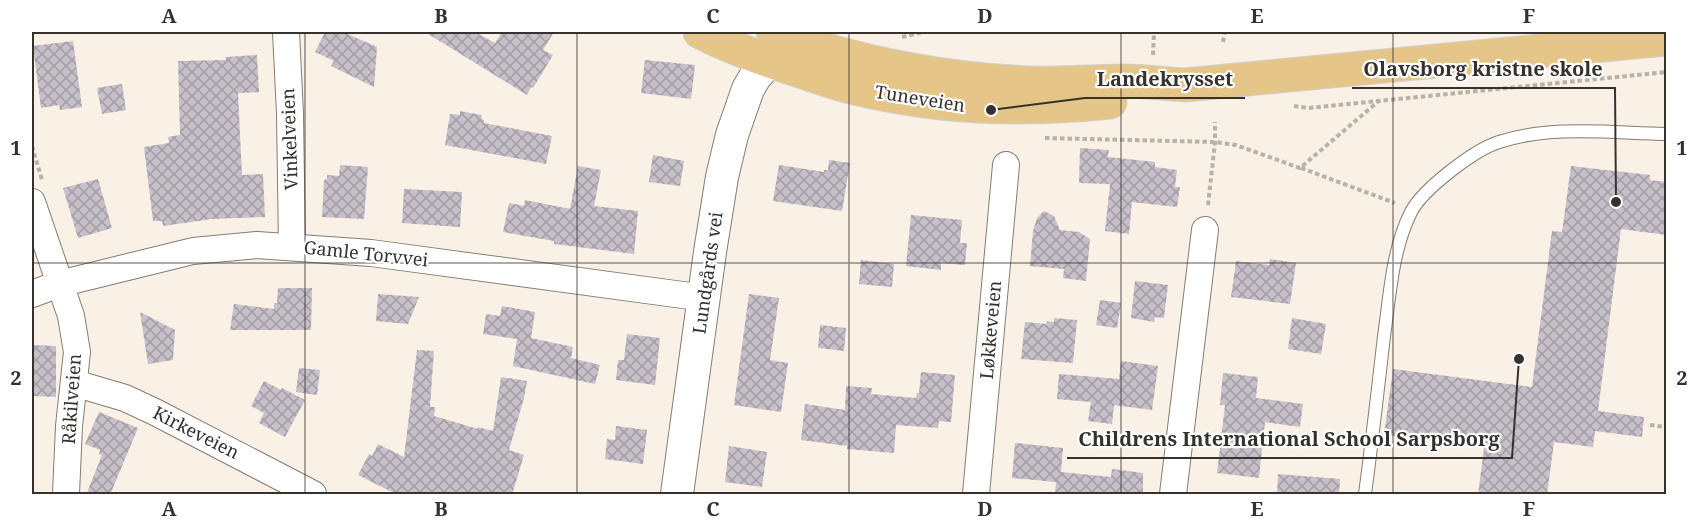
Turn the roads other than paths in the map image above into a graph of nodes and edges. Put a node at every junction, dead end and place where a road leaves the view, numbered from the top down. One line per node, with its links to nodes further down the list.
1 (286, 32): 10 (street, Vinkelveien)
2 (700, 32): 5 (main road, Tuneveien)
3 (1629, 37): 4 (main road, Tuneveien); 5 (main road, Tuneveien)
4 (1666, 39)
5 (786, 41): 13 (street, Lundgårds vei)
6 (1666, 134): 20 (lane)
7 (1006, 165): 18 (street, Løkkeveien)
8 (32, 202): 11 (street, Råkilveien)
9 (1205, 230): 19 (street)
10 (292, 247): 11 (street, Gamle Torvvei); 13 (street, Gamle Torvvei)
11 (58, 285): 12 (street, Gamle Torvvei); 14 (street, Råkilveien)
12 (32, 294)
13 (705, 298): 17 (street, Lundgårds vei)
14 (74, 383): 15 (street, Råkilveien); 16 (street, Kirkeveien)
15 (66, 495)
16 (313, 495)
17 (677, 495)
18 (976, 495)
19 (1173, 495)
20 (1365, 495)

